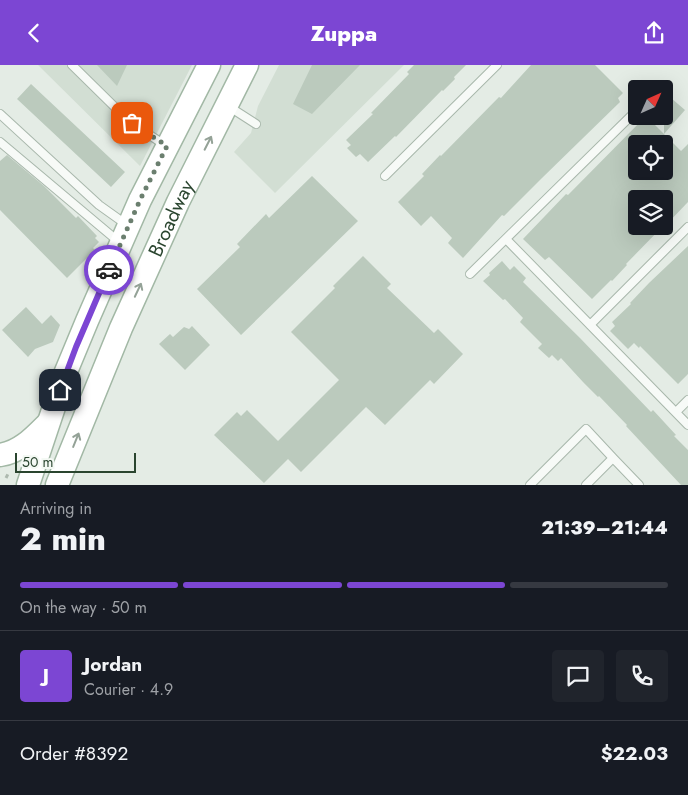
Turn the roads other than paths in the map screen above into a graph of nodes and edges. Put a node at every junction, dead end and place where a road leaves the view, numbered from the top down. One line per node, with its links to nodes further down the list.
1 (72, 65): 10 (lane)
2 (209, 65): 10 (main road, Broadway)
3 (247, 65): 5 (main road, Broadway)
4 (498, 65): 11 (lane)
5 (227, 105): 8 (lane); 24 (main road, Broadway, one-way to 5)
6 (0, 114): 13 (lane)
7 (628, 119): 14 (lane)
8 (256, 124)
9 (0, 143): 13 (lane)
10 (167, 146): 13 (main road, Broadway)
11 (385, 175)
12 (688, 227): 16 (lane)
13 (125, 235): 19 (main road, Broadway)
14 (506, 239): 15 (lane); 16 (lane)
15 (470, 274)
16 (590, 325): 18 (lane)
17 (688, 400): 18 (lane)
18 (676, 412): 20 (lane)
19 (49, 422): 21 (main road); 23 (main road, Broadway)
20 (688, 425)
21 (0, 455)
22 (613, 458): 25 (lane); 26 (lane); 27 (lane)
23 (28, 485)
24 (57, 485)
25 (530, 485)
26 (586, 485)
27 (638, 485)

